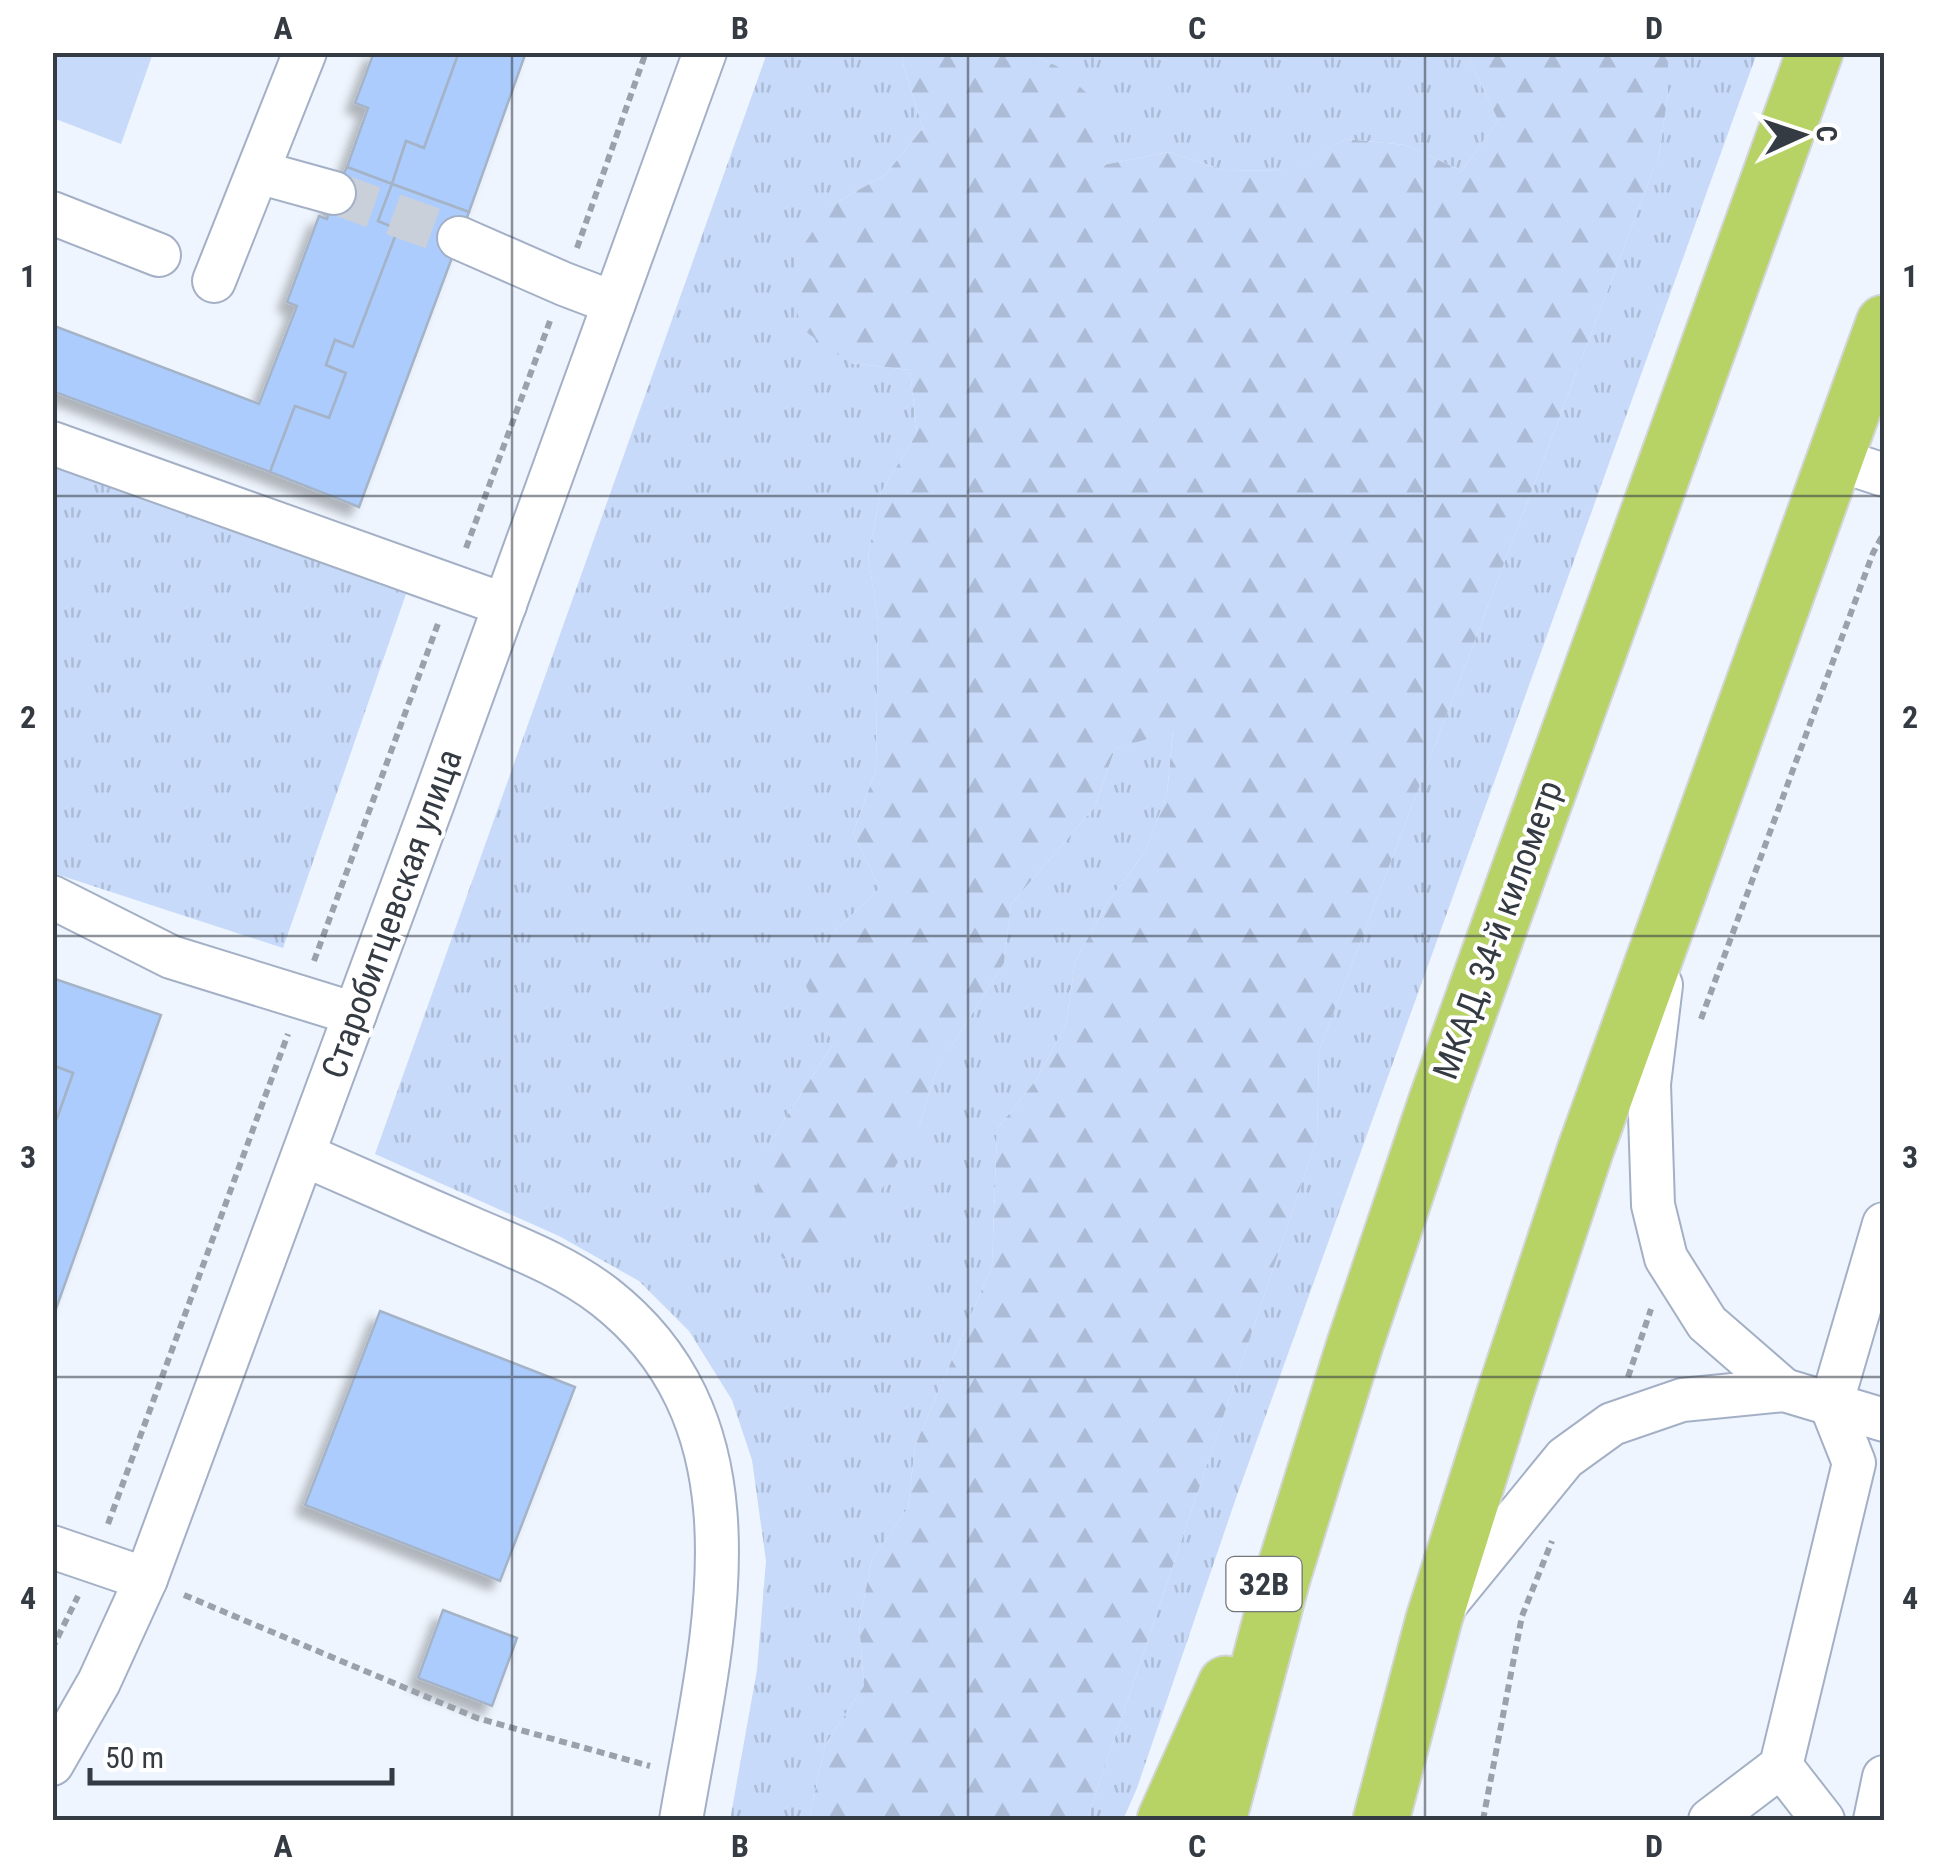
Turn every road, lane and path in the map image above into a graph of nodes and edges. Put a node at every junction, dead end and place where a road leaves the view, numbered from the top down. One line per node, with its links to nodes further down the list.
1 (305, 52): 5 (street)
2 (646, 52): 11 (path)
3 (704, 52): 12 (street, Старобитцевская улица)
4 (1816, 52): 24 (highway, МКАД, 34-й километр)
5 (258, 172): 6 (street); 10 (street)
6 (334, 193)
7 (52, 213): 9 (street)
8 (459, 238): 11 (street)
9 (159, 254)
10 (214, 282)
11 (564, 284): 12 (street); 16 (path)
12 (614, 303): 17 (street, Старобитцевская улица)
13 (1884, 323): 15 (highway)
14 (52, 443): 16 (street)
15 (1860, 467): 19 (highway)
16 (452, 586): 17 (street); 20 (path)
17 (505, 605): 21 (street, Старобитцевская улица)
18 (52, 897): 20 (street)
19 (1669, 920): 25 (street); 31 (highway)
20 (301, 997): 21 (street); 29 (path)
21 (355, 1014): 22 (street, Старобитцевская улица)
22 (304, 1155): 30 (street, Старобитцевская улица); 37 (street)
23 (1884, 1224): 26 (street)
24 (1355, 1344): 38 (highway, 32B); 39 (highway, МКАД, 34-й километр)
25 (1784, 1390): 26 (street); 31 (street)
26 (1830, 1405): 27 (street); 34 (street)
27 (1884, 1420)
28 (52, 1547): 29 (street)
29 (94, 1562): 30 (street); 32 (path)
30 (146, 1579): 33 (street, Старобитцевская улица); 35 (path)
31 (1434, 1618): 40 (highway)
32 (52, 1649)
33 (52, 1764)
34 (1781, 1766): 41 (street); 42 (street)
35 (656, 1768)
36 (1884, 1776): 43 (street)
37 (680, 1820)
38 (1166, 1820)
39 (1218, 1820)
40 (1381, 1820)
41 (1710, 1820)
42 (1823, 1820)
43 (1875, 1820)

